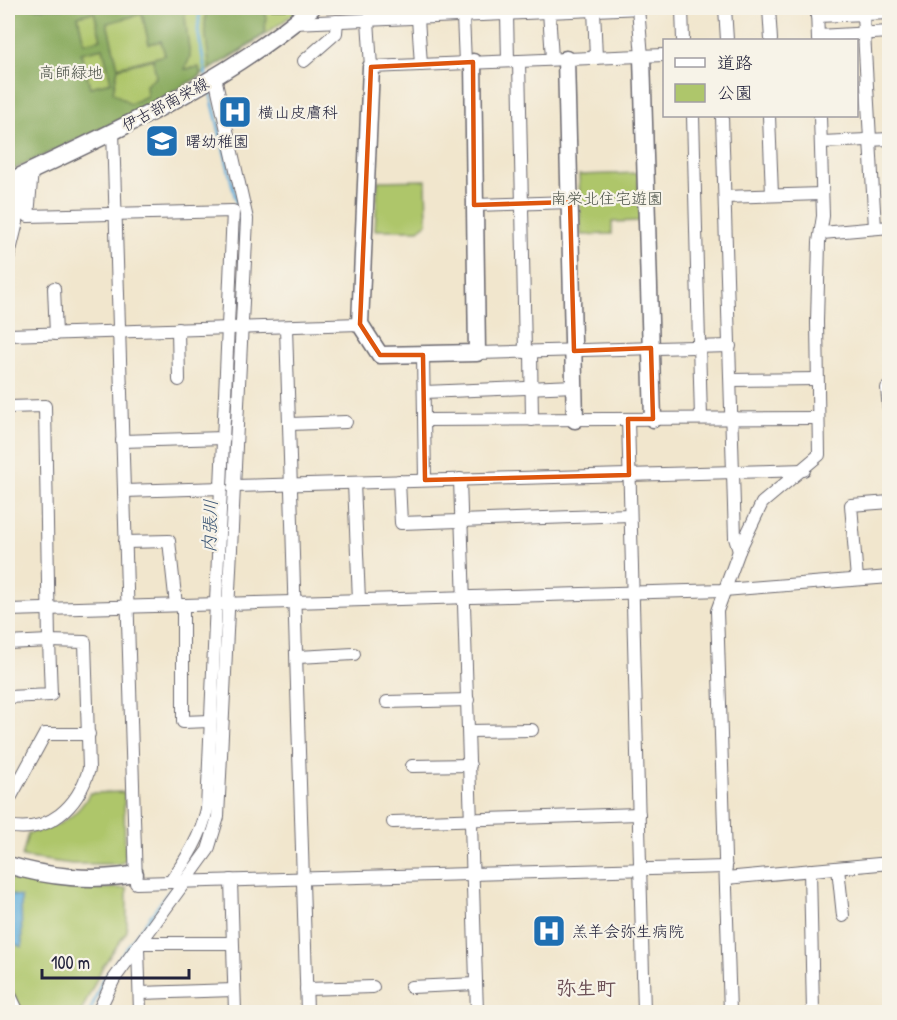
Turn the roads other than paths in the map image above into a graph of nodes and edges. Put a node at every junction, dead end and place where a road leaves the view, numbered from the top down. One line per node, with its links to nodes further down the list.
1 (312, 8): 17 (street, 伊古部南栄線)
2 (638, 8): 3 (street); 7 (street); 25 (street)
3 (642, 8)
4 (682, 8): 21 (street)
5 (725, 8): 22 (street)
6 (769, 8): 23 (street)
7 (594, 9): 8 (street); 26 (street)
8 (549, 11): 11 (street); 27 (street)
9 (817, 12): 12 (street); 20 (street)
10 (890, 13): 12 (street)
11 (507, 14): 13 (street); 29 (street)
12 (864, 15): 19 (street)
13 (463, 16): 14 (street); 30 (street)
14 (418, 18): 15 (street); 31 (street)
15 (368, 20): 16 (street); 32 (street)
16 (337, 21): 17 (street); 28 (street)
17 (294, 23): 33 (street, 伊古部南栄線)
18 (890, 32): 19 (street)
19 (864, 33): 20 (street); 40 (street)
20 (818, 38)
21 (683, 39)
22 (727, 39)
23 (771, 39)
24 (663, 55): 25 (street)
25 (642, 57): 26 (street); 65 (street)
26 (596, 58): 27 (street)
27 (559, 59): 29 (street); 46 (street)
28 (304, 61)
29 (514, 61): 30 (street); 47 (street)
30 (469, 63): 31 (street); 48 (street)
31 (421, 65): 32 (street)
32 (370, 67): 55 (street)
33 (210, 80): 38 (street, 伊古部南栄線); 58 (street)
34 (693, 117): 64 (street)
35 (722, 117): 45 (street)
36 (770, 117): 44 (street)
37 (820, 117): 41 (street)
38 (113, 131): 42 (street, 伊古部南栄線); 49 (street)
39 (890, 139): 40 (street)
40 (869, 140): 41 (street); 51 (street)
41 (821, 142): 43 (street)
42 (20, 176): 49 (street); 53 (street)
43 (822, 194): 44 (street); 52 (street)
44 (772, 195): 45 (street)
45 (725, 197): 63 (street)
46 (570, 202): 47 (street); 66 (street)
47 (523, 204): 48 (street); 67 (street)
48 (474, 206): 68 (street)
49 (116, 214): 57 (street); 60 (street)
50 (890, 227): 51 (street)
51 (876, 228): 52 (street)
52 (822, 233): 70 (street)
53 (8, 259)
54 (54, 288): 61 (street)
55 (360, 324): 56 (street); 69 (street)
56 (286, 327): 58 (street); 88 (street)
57 (228, 328): 58 (street); 59 (street); 89 (street)
58 (243, 328): 99 (street)
59 (178, 329): 60 (street); 71 (street)
60 (120, 330): 61 (street); 90 (street)
61 (56, 334): 62 (street)
62 (8, 335)
63 (730, 346): 64 (street); 72 (street)
64 (700, 347): 65 (street); 78 (street)
65 (651, 348): 66 (street); 81 (street)
66 (574, 351): 67 (street); 73 (street)
67 (528, 352): 68 (street); 75 (street)
68 (477, 353): 69 (street)
69 (423, 355): 76 (street)
70 (817, 379): 72 (street); 79 (street)
71 (179, 380)
72 (731, 380): 82 (street)
73 (575, 386): 75 (street); 85 (street)
74 (890, 388): 87 (street)
75 (532, 389): 76 (street); 84 (street)
76 (424, 392): 83 (street)
77 (8, 407): 118 (street)
78 (701, 418): 81 (street); 82 (street)
79 (818, 418): 82 (street); 91 (street)
80 (628, 419): 81 (street); 85 (street); 93 (street)
81 (653, 419)
82 (732, 419): 92 (street)
83 (425, 420): 84 (street); 95 (street)
84 (532, 420): 85 (street)
85 (575, 420)
86 (346, 422): 88 (street)
87 (890, 422)
88 (290, 424): 98 (street)
89 (224, 438): 90 (street); 100 (street)
90 (123, 441): 101 (street)
91 (804, 470): 92 (street); 106 (street)
92 (734, 472): 93 (street); 106 (street)
93 (629, 475): 94 (street); 103 (street)
94 (460, 479): 95 (street); 104 (street)
95 (425, 480): 96 (street)
96 (399, 481): 97 (street); 104 (street)
97 (354, 483): 98 (street); 112 (street)
98 (292, 485): 99 (street); 113 (street)
99 (235, 486): 115 (street)
100 (222, 488): 101 (street); 114 (street)
101 (124, 491): 105 (street)
102 (890, 502): 108 (street)
103 (630, 515): 104 (street); 110 (street)
104 (462, 520): 111 (street)
105 (125, 542): 116 (street); 117 (street)
106 (740, 551): 109 (street)
107 (890, 577): 108 (street)
108 (857, 579): 109 (street)
109 (724, 590): 110 (street); 144 (street)
110 (632, 592): 111 (street); 134 (street)
111 (465, 597): 112 (street); 125 (street)
112 (359, 600): 113 (street)
113 (296, 602): 115 (street); 123 (street)
114 (216, 603): 115 (street); 116 (street); 127 (street)
115 (230, 604): 149 (street)
116 (179, 605): 117 (street); 127 (street)
117 (126, 606): 118 (street); 145 (street)
118 (48, 609): 119 (street); 120 (street)
119 (8, 610)
120 (49, 641): 121 (street); 124 (street); 130 (street)
121 (8, 643)
122 (354, 654): 123 (street)
123 (298, 657): 146 (street)
124 (8, 697)
125 (468, 700): 126 (street); 129 (street)
126 (387, 702)
127 (210, 721): 148 (street)
128 (532, 730): 129 (street)
129 (469, 731): 131 (street)
130 (89, 734): 133 (street); 137 (street)
131 (470, 765): 132 (street); 135 (street)
132 (412, 766)
133 (8, 802)
134 (639, 814): 135 (street); 140 (street)
135 (471, 819): 136 (street); 143 (street)
136 (393, 822)
137 (8, 826)
138 (890, 863): 141 (street)
139 (8, 865): 145 (street)
140 (640, 868): 143 (street); 144 (street); 166 (street)
141 (838, 868): 142 (street); 150 (street)
142 (810, 870): 144 (street); 168 (street)
143 (473, 872): 146 (street); 153 (street)
144 (726, 872): 167 (street)
145 (135, 874): 148 (street)
146 (303, 877): 147 (street); 156 (street)
147 (231, 880): 149 (street); 151 (street)
148 (171, 881): 149 (street)
149 (188, 881): 152 (street)
150 (843, 916)
151 (232, 943): 152 (street); 157 (street)
152 (140, 945): 158 (street); 161 (street)
153 (476, 984): 155 (street); 165 (street)
154 (374, 987): 156 (street)
155 (411, 987)
156 (306, 989): 164 (street)
157 (234, 990): 158 (street); 163 (street)
158 (140, 993): 162 (street)
159 (9, 996): 160 (street)
160 (18, 1012)
161 (98, 1012)
162 (140, 1012)
163 (235, 1012)
164 (307, 1012)
165 (477, 1012)
166 (644, 1012)
167 (730, 1012)
168 (813, 1012)

